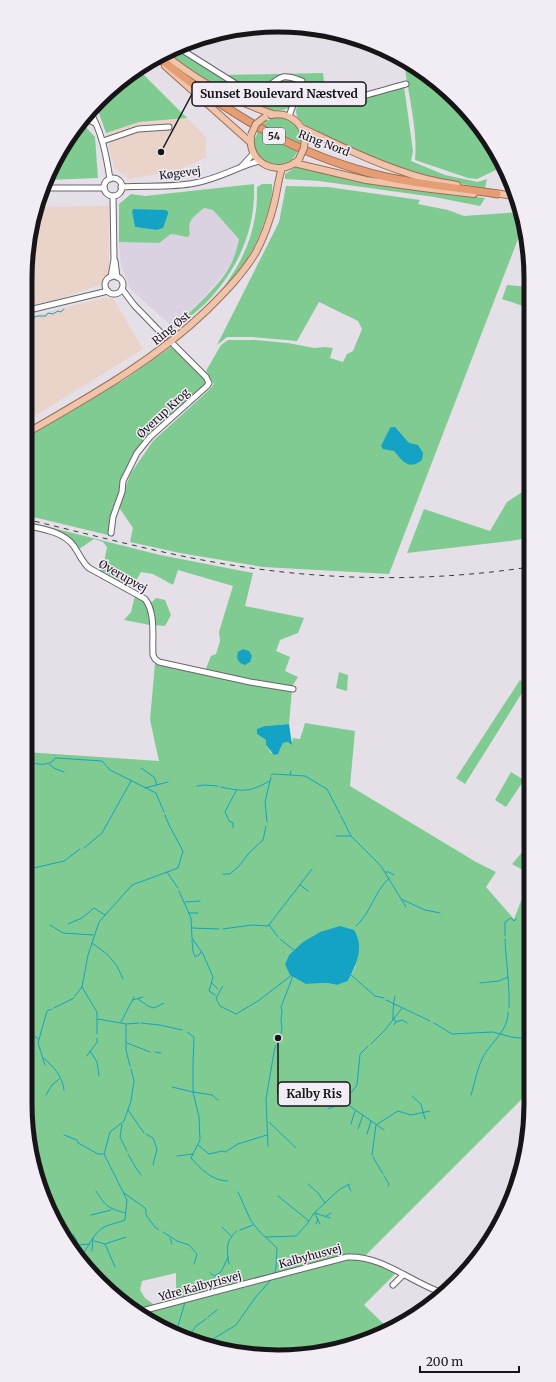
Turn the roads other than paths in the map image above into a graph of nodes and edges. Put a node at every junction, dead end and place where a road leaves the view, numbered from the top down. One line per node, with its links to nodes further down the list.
1 (184, 51): 6 (street)
2 (169, 57): 7 (main road)
3 (163, 60): 27 (highway, Ring Nord / 54)
4 (162, 61): 14 (main road)
5 (406, 84): 6 (street)
6 (297, 95): 8 (street)
7 (273, 114): 8 (main road); 14 (main road, bridge)
8 (289, 116): 13 (main road)
9 (93, 117): 11 (street)
10 (90, 120): 11 (street)
11 (96, 123): 15 (street)
12 (169, 127): 15 (street)
13 (302, 128): 18 (main road, bridge); 27 (main road)
14 (251, 138): 16 (main road)
15 (103, 141): 22 (street)
16 (253, 154): 17 (main road); 19 (street, Køgevej)
17 (259, 161): 19 (street, Køgevej); 20 (main road)
18 (296, 161): 21 (main road); 30 (main road)
19 (239, 168): 25 (street, Køgevej)
20 (273, 168): 21 (main road); 26 (main road, Ring Øst)
21 (282, 168): 26 (main road, Ring Øst)
22 (110, 179): 24 (street); 25 (street)
23 (49, 188): 24 (street)
24 (104, 188): 28 (street)
25 (121, 188): 28 (street)
26 (276, 190): 37 (main road, Ring Øst)
27 (497, 194): 29 (main road, 54)
28 (113, 196): 31 (street)
29 (510, 196)
30 (510, 197)
31 (114, 277): 32 (street); 33 (street)
32 (106, 289): 33 (street); 34 (street)
33 (120, 291): 35 (street)
34 (32, 309)
35 (165, 336)
36 (174, 345): 39 (street, Øverup Krog)
37 (32, 430)
38 (32, 527): 40 (street, Øverupvej)
39 (111, 533)
40 (293, 689)
41 (403, 1275): 42 (street, Kalbyhusvej); 43 (street); 44 (street, Kalbyhusvej)
42 (266, 1278): 45 (street, Ydre Kalbyrisvej)
43 (393, 1285)
44 (438, 1291)
45 (144, 1311)

